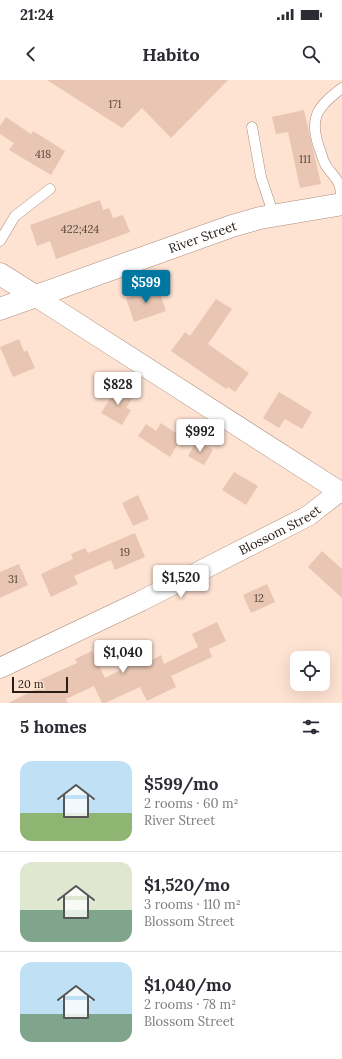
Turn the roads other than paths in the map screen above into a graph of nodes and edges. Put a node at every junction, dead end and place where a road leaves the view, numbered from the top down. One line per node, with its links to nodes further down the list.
1 (342, 88): 3 (lane)
2 (252, 127): 7 (lane)
3 (338, 174): 5 (lane)
4 (50, 189): 8 (lane)
5 (342, 200)
6 (342, 204): 7 (street, River Street)
7 (274, 216): 10 (street, River Street)
8 (0, 241)
9 (0, 274): 10 (street)
10 (35, 296): 11 (street, River Street); 12 (street)
11 (0, 309)
12 (341, 493): 13 (street, Blossom Street)
13 (0, 668)

